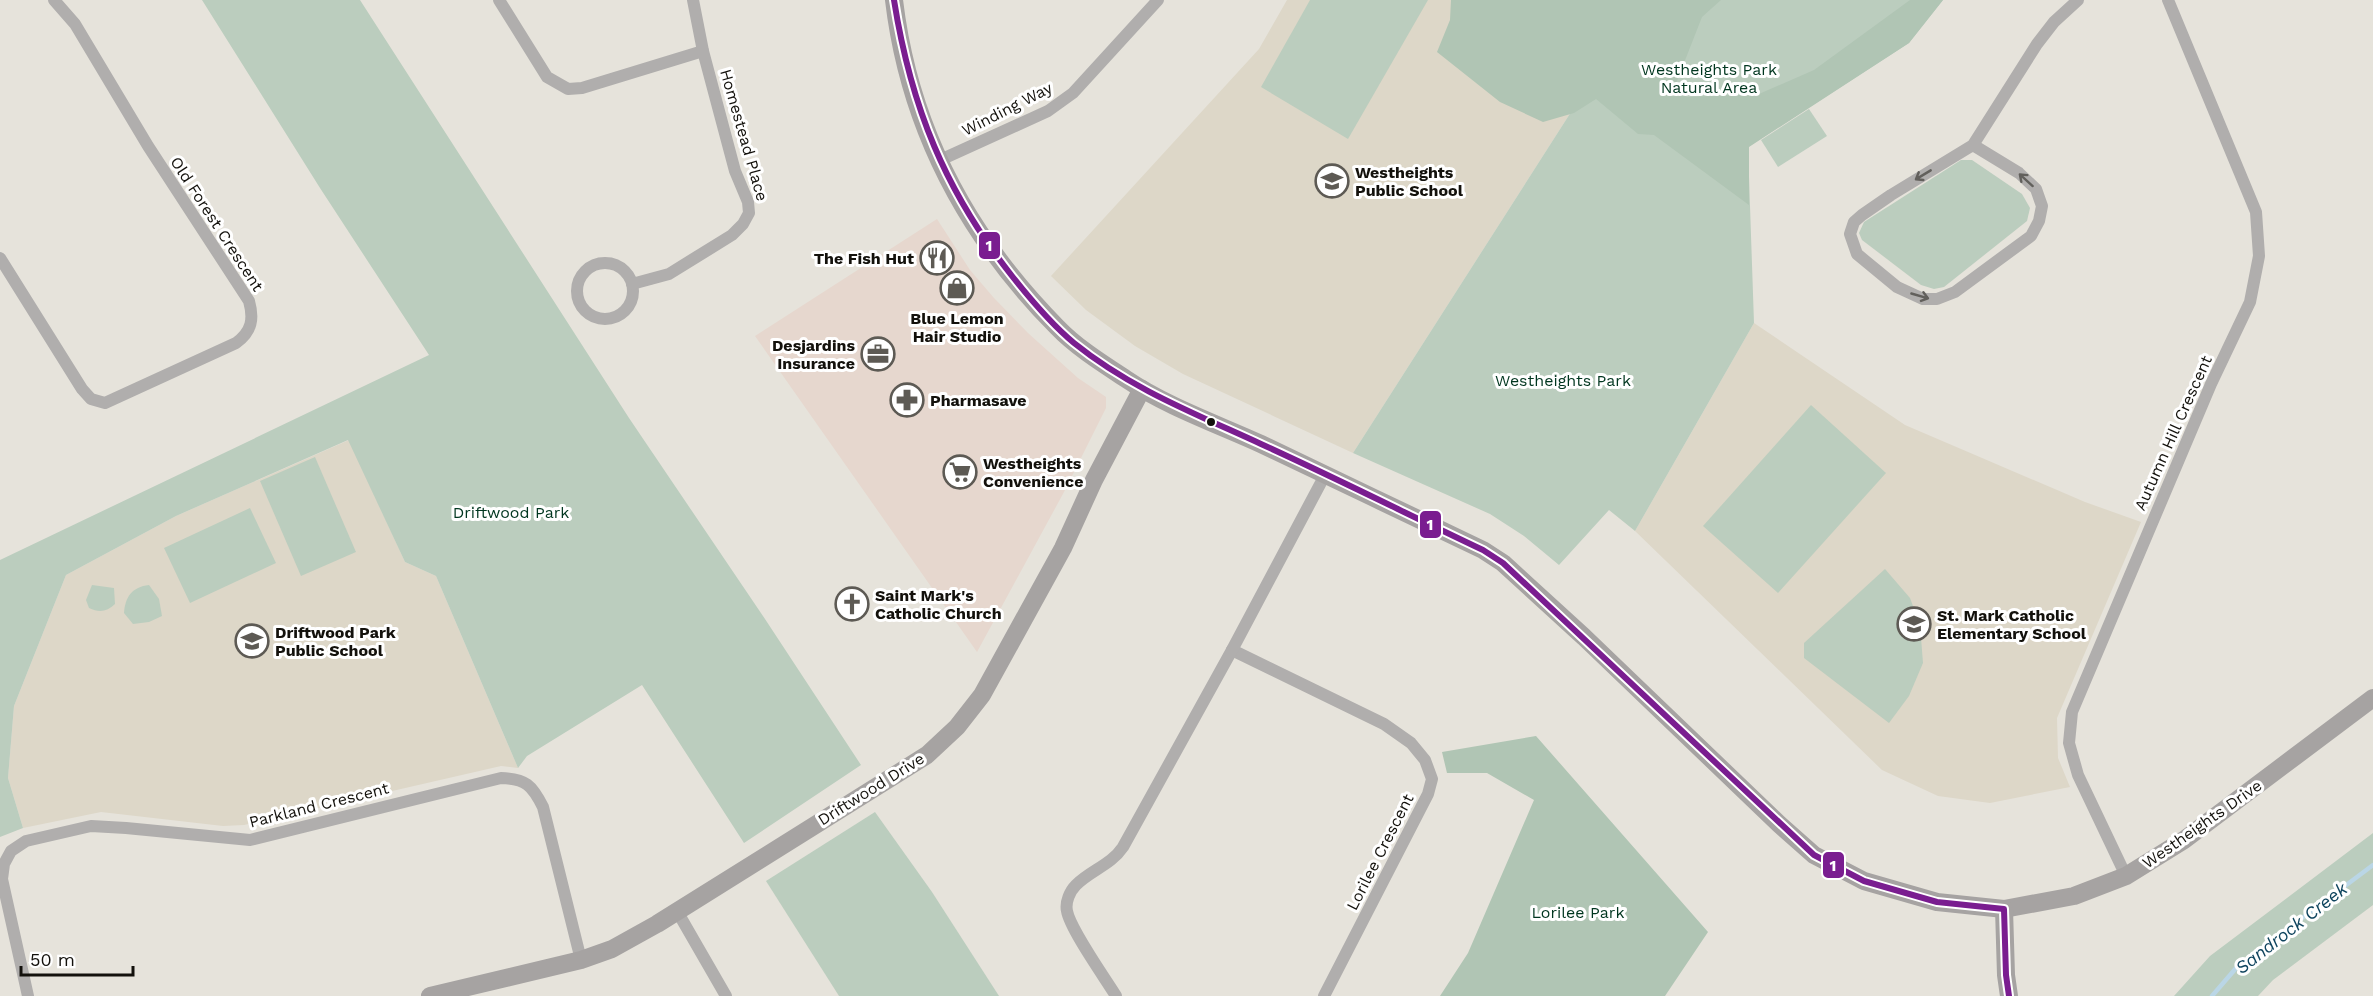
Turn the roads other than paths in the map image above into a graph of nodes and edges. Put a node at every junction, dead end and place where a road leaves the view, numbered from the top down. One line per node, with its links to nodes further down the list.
1 (54, 0): 11 (street, Old Forest Crescent)
2 (499, 0): 8 (street)
3 (693, 0): 8 (street, Homestead Place)
4 (894, 0): 10 (street, Westheights Drive)
5 (1158, 0): 10 (street, Winding Way)
6 (2078, 0): 9 (street)
7 (2168, 0): 17 (street, Autumn Hill Crescent)
8 (703, 51): 12 (street, Homestead Place)
9 (1974, 145): 9 (street, one-way to 9)
10 (938, 160): 13 (street, Westheights Drive)
11 (0, 258)
12 (632, 284): 12 (street)
13 (1142, 389): 14 (street, Westheights Drive); 19 (street, Driftwood Drive)
14 (1324, 475): 15 (street); 18 (street, Westheights Drive)
15 (1232, 650): 25 (street); 26 (street, Lorilee Crescent)
16 (2373, 698): 17 (street, Westheights Drive)
17 (2126, 876): 18 (street, Westheights Drive)
18 (2004, 909): 27 (street)
19 (677, 911): 20 (street, Driftwood Drive); 24 (street)
20 (581, 960): 21 (street, Driftwood Drive); 22 (street, Parkland Crescent)
21 (465, 992): 23 (street, Driftwood Drive)
22 (28, 996)
23 (430, 996)
24 (726, 996)
25 (1116, 996)
26 (1324, 996)
27 (2009, 996)

